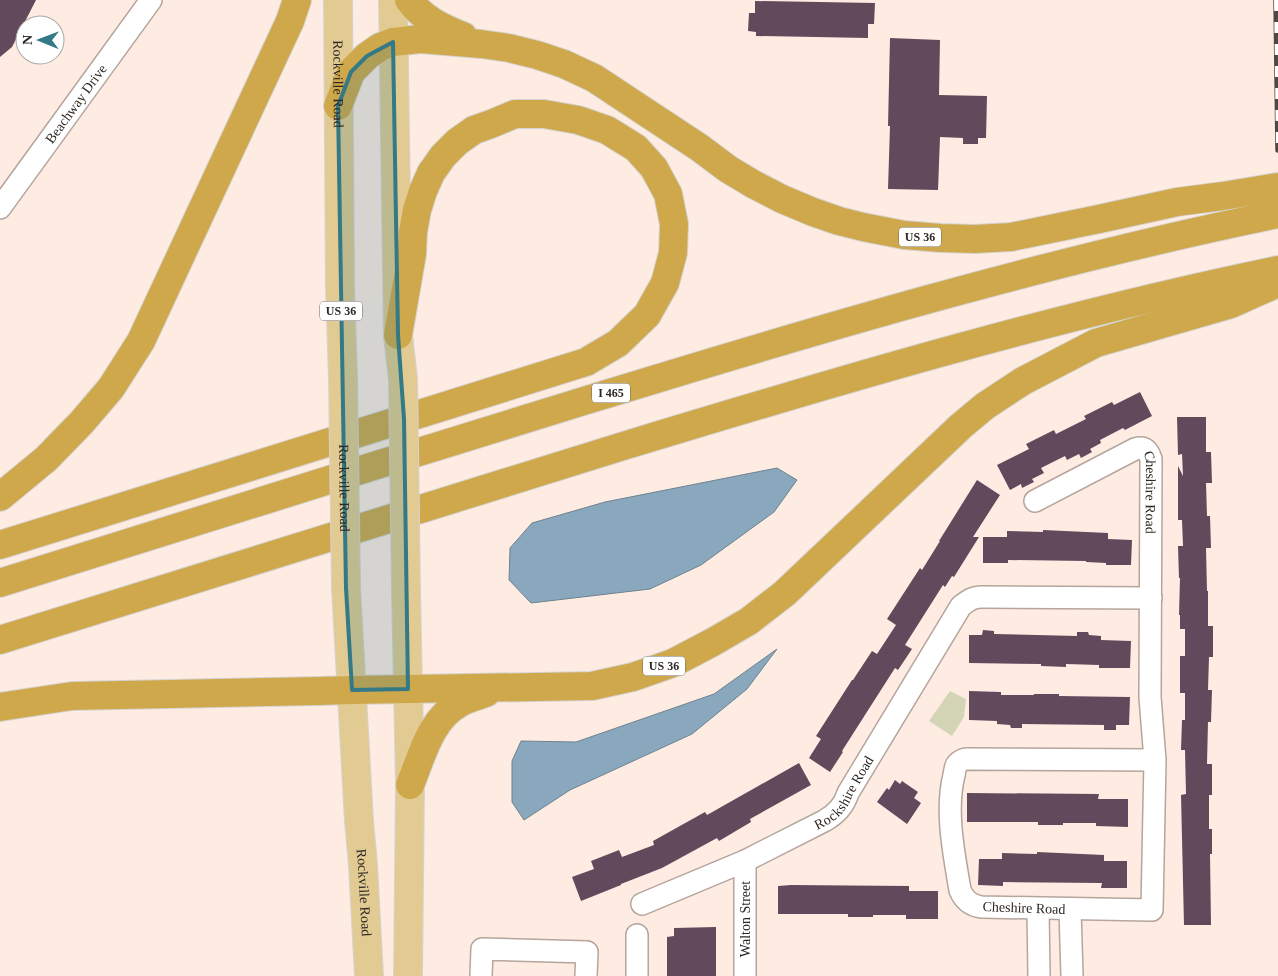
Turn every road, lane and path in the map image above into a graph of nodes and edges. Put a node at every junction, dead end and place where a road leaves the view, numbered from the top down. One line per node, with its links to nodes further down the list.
1 (151, 0): 10 (street, Beachway Drive)
2 (297, 0): 16 (highway)
3 (338, 0): 8 (main road, Rockville Road)
4 (393, 0): 6 (main road)
5 (409, 0): 7 (highway)
6 (393, 42): 7 (highway, US 36); 8 (highway, US 36); 15 (main road)
7 (480, 44): 9 (highway, US 36)
8 (338, 106): 24 (main road, Rockville Road / US 36, bridge)
9 (1278, 187)
10 (0, 208)
11 (1278, 214): 19 (highway, I 465)
12 (1278, 270): 14 (highway)
13 (1278, 283): 14 (highway, US 36)
14 (1229, 292): 21 (highway); 22 (highway, US 36)
15 (398, 335): 18 (highway); 23 (main road, bridge)
16 (0, 498)
17 (1035, 501): 20 (street, Cheshire Road)
18 (0, 545)
19 (0, 583)
20 (1151, 598): 26 (street, Cheshire Road); 28 (street, Rockshire Road)
21 (0, 640)
22 (502, 687): 23 (highway); 27 (highway, US 36)
23 (408, 689): 24 (highway); 27 (main road)
24 (352, 690): 25 (highway); 33 (main road, Rockville Road / US 36)
25 (0, 707)
26 (1155, 760): 30 (street, Cheshire Road); 31 (street, Cheshire Road)
27 (410, 785): 34 (main road, US 36)
28 (744, 861): 29 (street, Rockshire Road); 38 (street, Walton Street)
29 (642, 904)
30 (1038, 909): 31 (street, Cheshire Road); 39 (street)
31 (1070, 909): 40 (street)
32 (638, 936): 37 (street)
33 (369, 976)
34 (408, 976)
35 (481, 976): 36 (street)
36 (586, 976)
37 (637, 976)
38 (745, 976)
39 (1039, 976)
40 (1072, 976)

